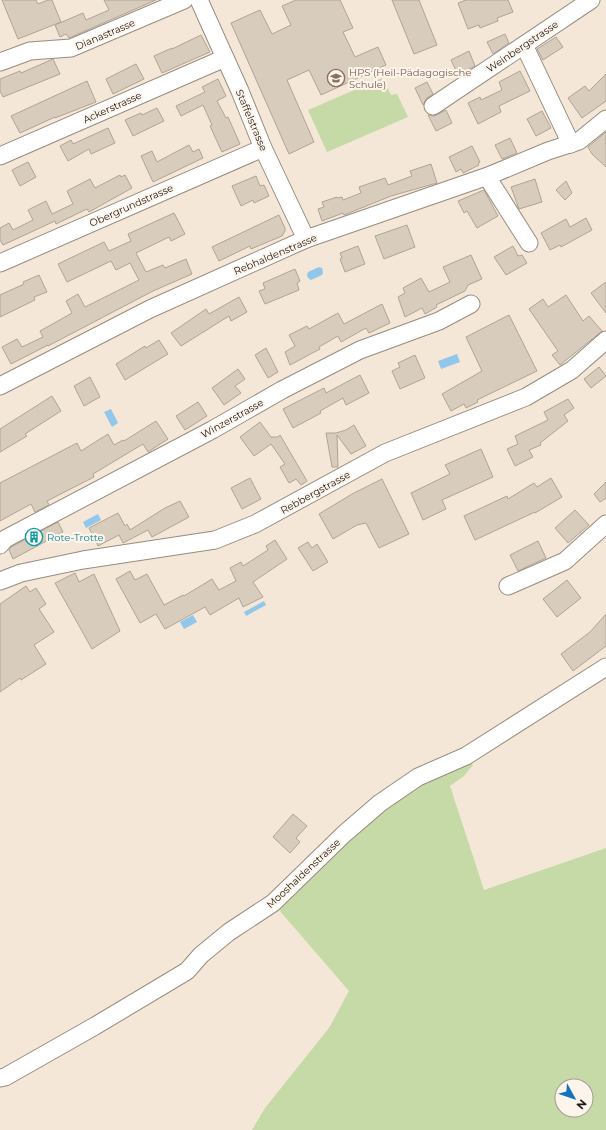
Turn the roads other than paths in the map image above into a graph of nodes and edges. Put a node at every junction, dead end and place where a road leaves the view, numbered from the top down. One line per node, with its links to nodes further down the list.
1 (184, 0): 6 (street, Dianastrasse)
2 (199, 0): 5 (street, Staffelstrasse)
3 (591, 0): 4 (street, Weinbergstrasse)
4 (524, 45): 7 (street, Weinbergstrasse); 9 (street)
5 (225, 58): 10 (street, Staffelstrasse); 11 (street, Ackerstrasse)
6 (0, 62)
7 (433, 106)
8 (606, 118): 9 (street, Rebhaldenstrasse)
9 (571, 144): 12 (street, Rebhaldenstrasse)
10 (263, 148): 13 (street, Staffelstrasse); 15 (street, Obergrundstrasse)
11 (0, 156)
12 (488, 176): 13 (street, Rebhaldenstrasse); 14 (street)
13 (306, 239): 18 (street, Rebhaldenstrasse)
14 (530, 244)
15 (0, 263)
16 (471, 304): 20 (street, Winzerstrasse)
17 (606, 340): 21 (street, Rebbergstrasse)
18 (2, 382)
19 (606, 524): 22 (street)
20 (0, 545)
21 (0, 581)
22 (508, 586)
23 (606, 666): 24 (street, Mooshaldenstrasse)
24 (0, 1078)

